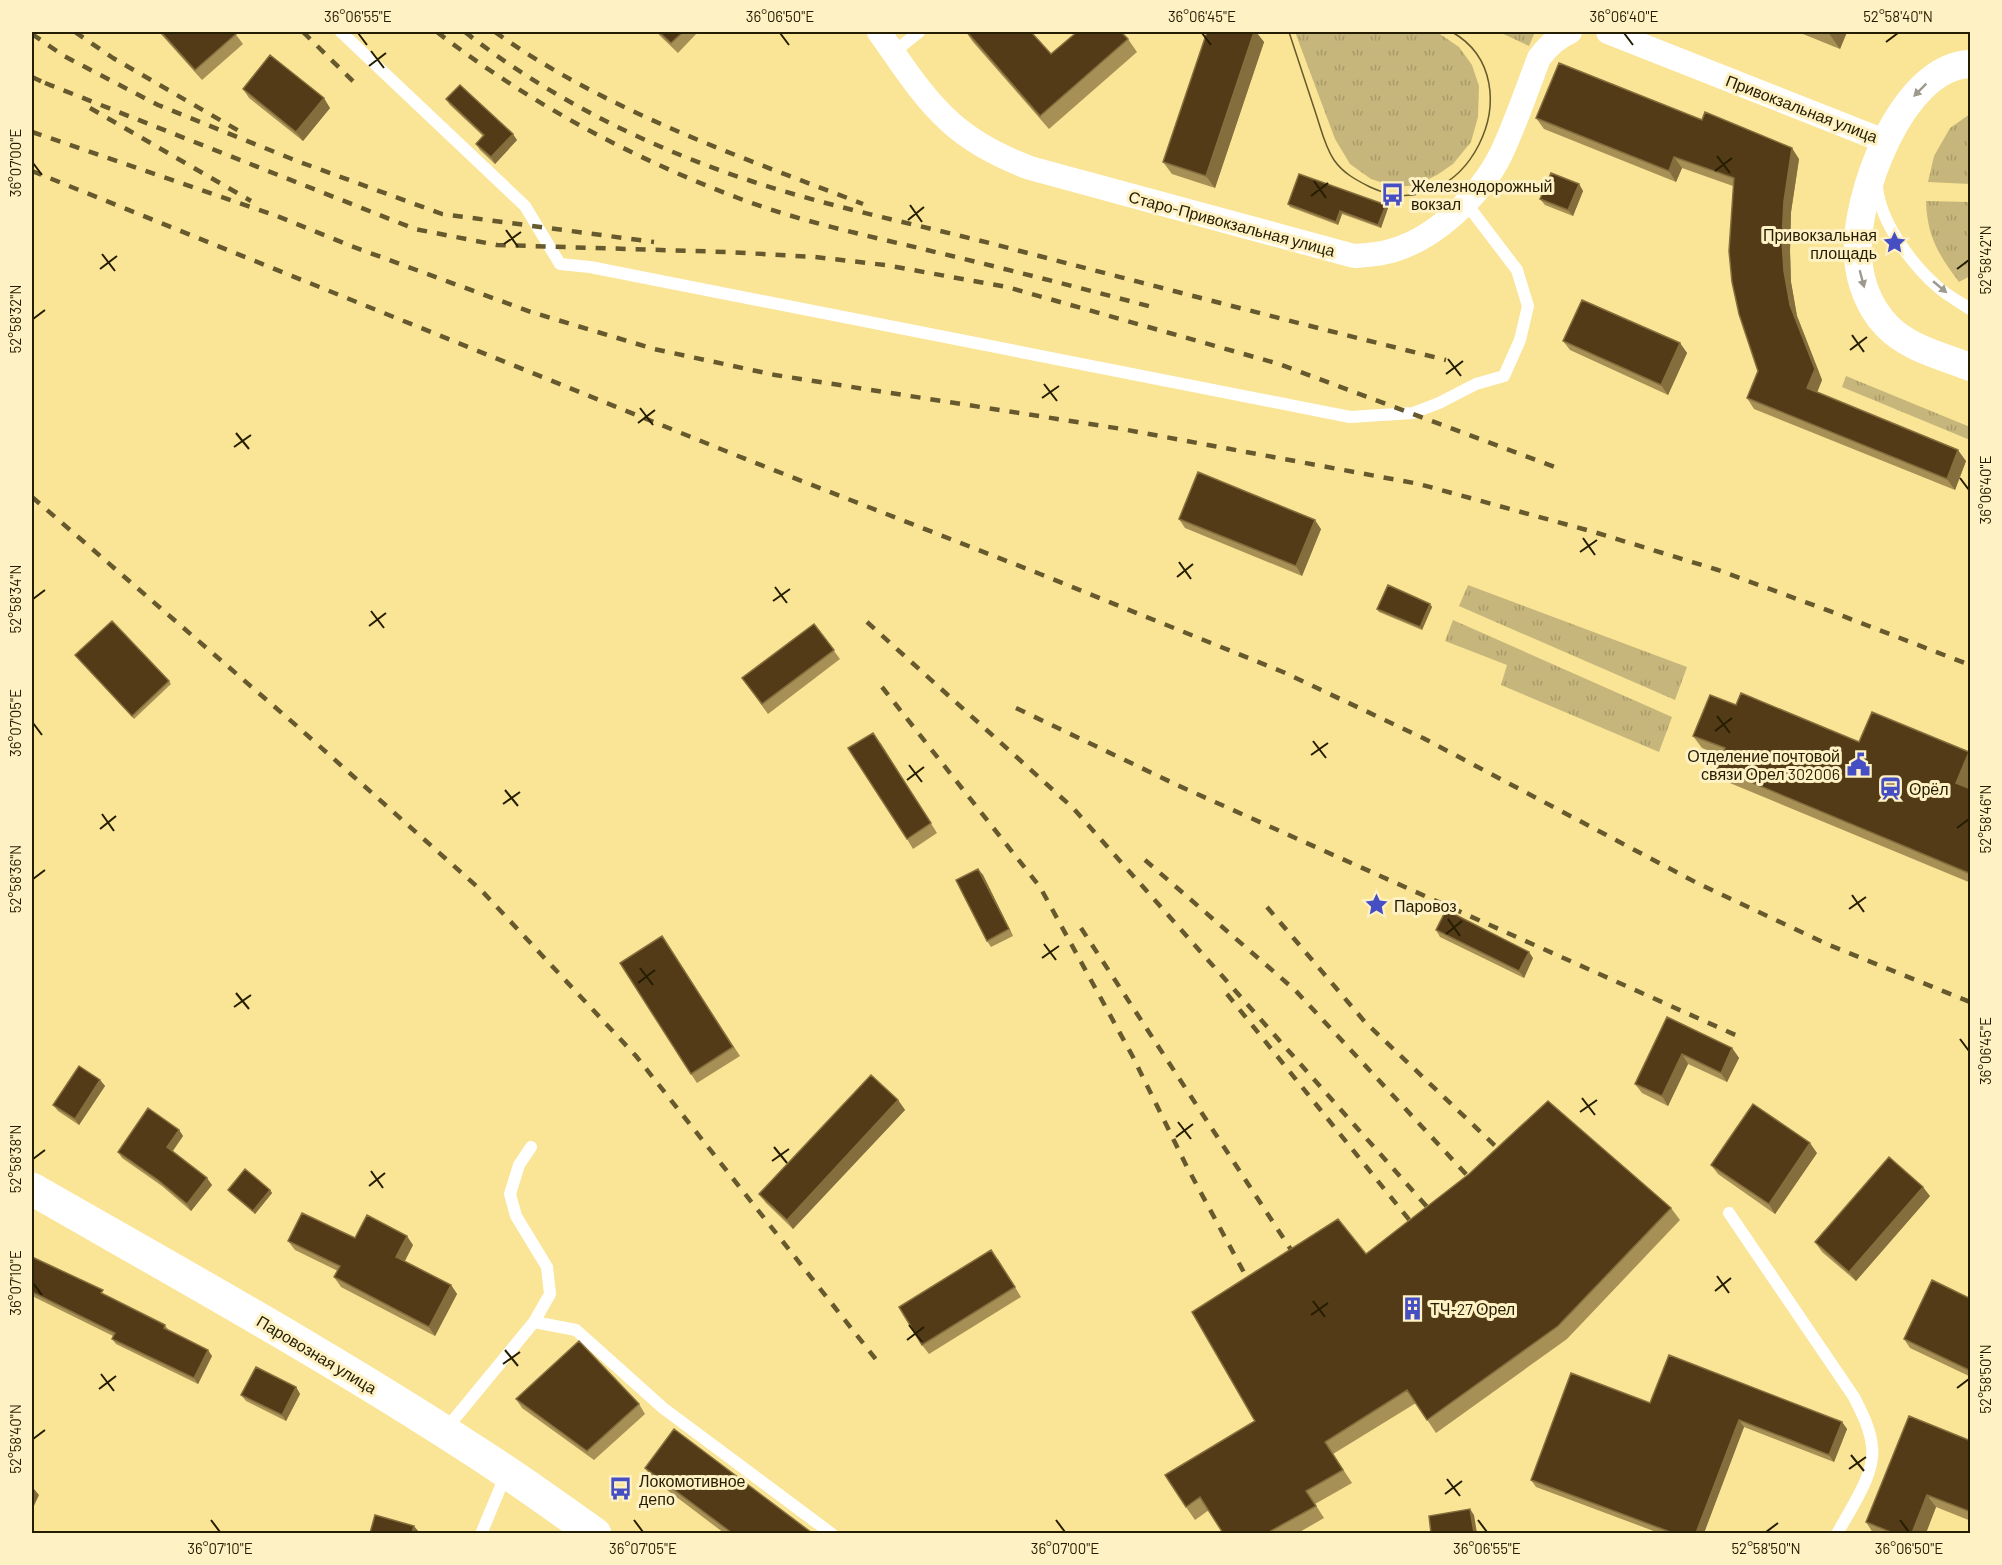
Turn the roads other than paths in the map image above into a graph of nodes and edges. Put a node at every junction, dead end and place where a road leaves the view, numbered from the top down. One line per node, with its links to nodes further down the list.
1 (341, 32): 9 (lane)
2 (879, 32): 6 (street, Старо-Привокзальная улица)
3 (919, 32): 6 (lane)
4 (1570, 32): 9 (street, Старо-Привокзальная улица)
5 (1608, 32): 8 (street, Привокзальная улица)
6 (894, 52): 9 (street, Старо-Привокзальная улица)
7 (1971, 64): 8 (street, Привокзальная улица, one-way to 8)
8 (1880, 154): 10 (lane, one-way to 10); 11 (street, one-way to 11)
9 (1466, 203)
10 (1971, 309)
11 (1971, 367)
12 (531, 1147): 15 (lane)
13 (32, 1188): 16 (main road, Паровозная улица)
14 (1729, 1213): 21 (lane)
15 (534, 1322): 16 (lane); 20 (lane)
16 (444, 1431): 17 (main road, Паровозная улица)
17 (507, 1472): 18 (lane); 19 (main road, Паровозная улица)
18 (481, 1533)
19 (595, 1533)
20 (832, 1533)
21 (1838, 1533)

